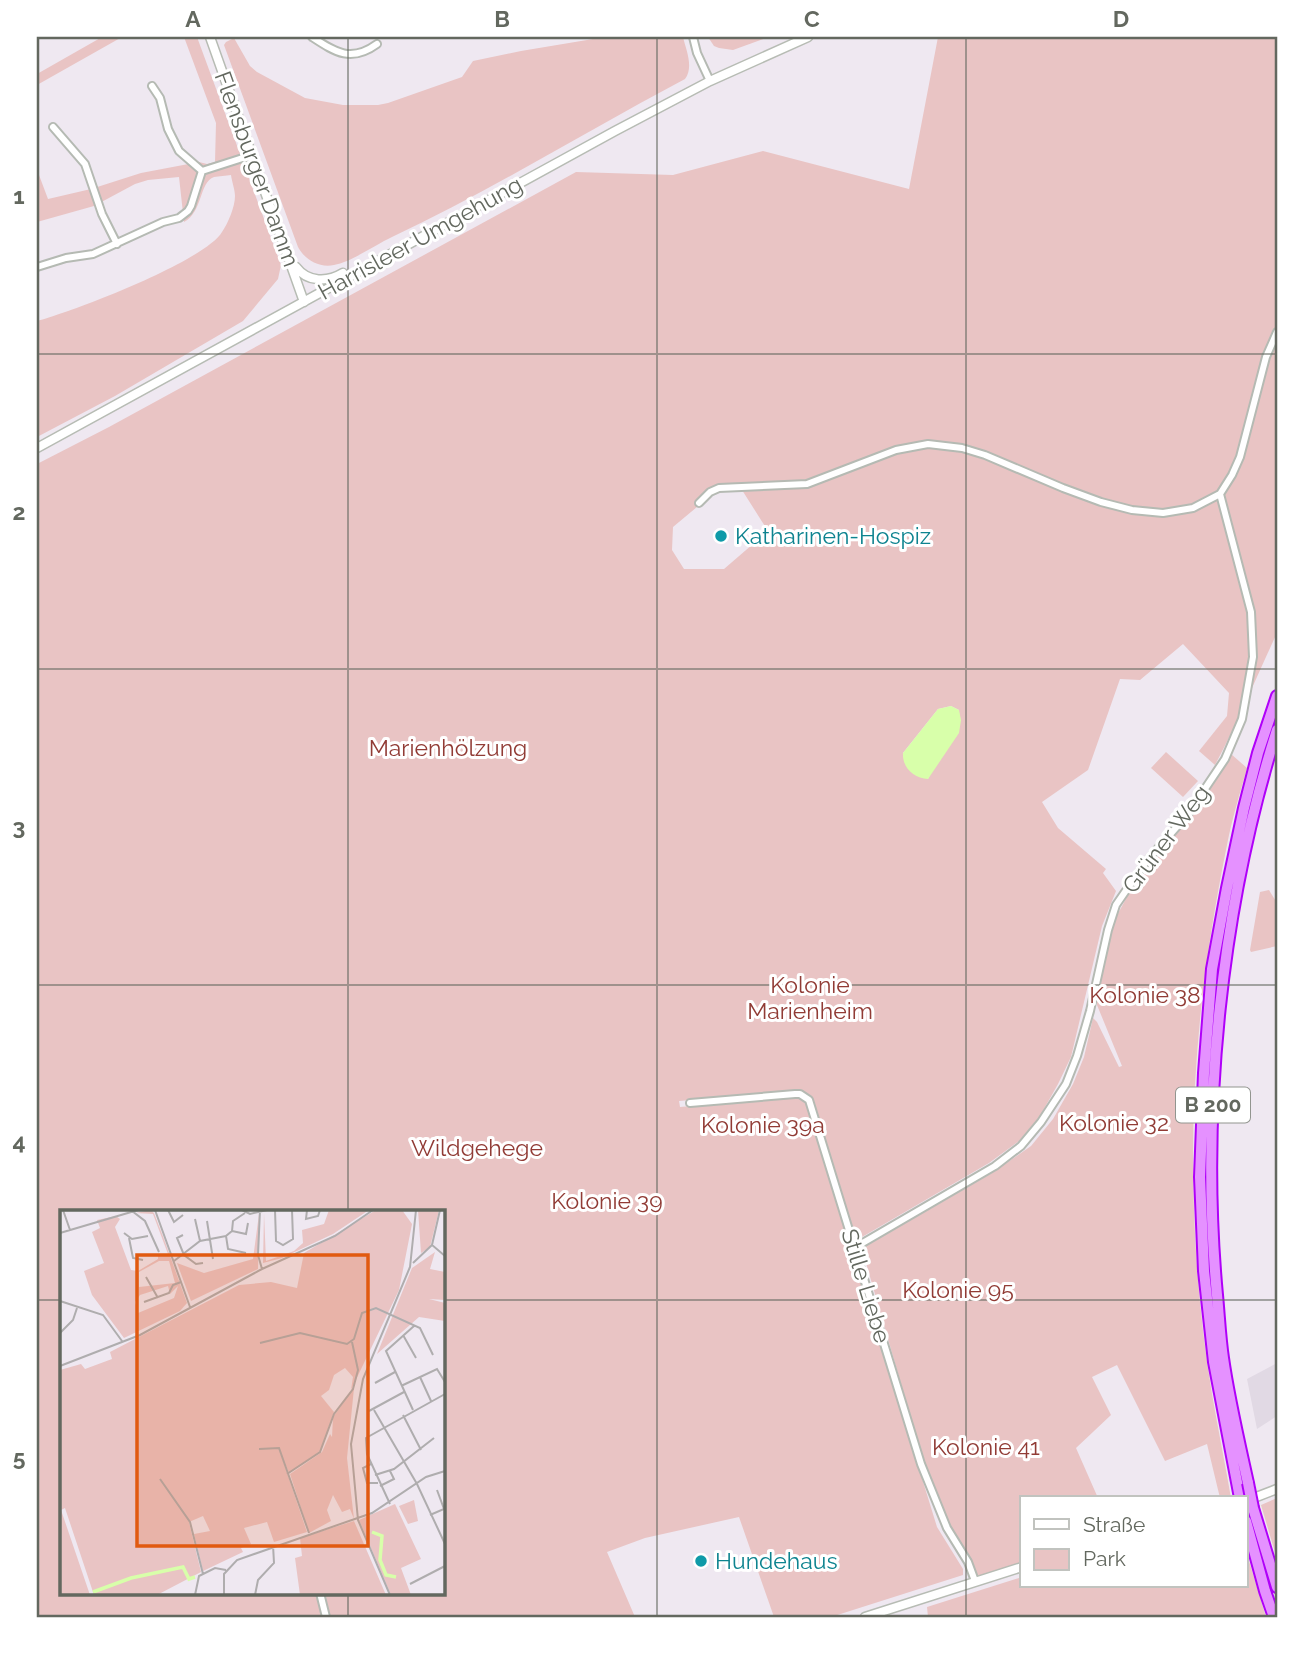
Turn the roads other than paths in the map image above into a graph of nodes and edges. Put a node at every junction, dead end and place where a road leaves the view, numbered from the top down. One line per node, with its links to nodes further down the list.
1 (210, 37): 9 (main road, Flensburger Damm)
2 (312, 37): 5 (street)
3 (693, 37): 6 (street)
4 (808, 37): 6 (main road, Harrisleer Umgehung)
5 (377, 44)
6 (710, 81): 12 (main road, Harrisleer Umgehung)
7 (152, 86): 10 (street)
8 (53, 127): 11 (street)
9 (252, 155): 10 (street); 13 (main road, Flensburger Damm)
10 (202, 171): 11 (street)
11 (117, 244): 14 (street)
12 (392, 253): 13 (main road); 15 (main road, Harrisleer Umgehung)
13 (290, 259): 15 (main road, Flensburger Damm)
14 (37, 267)
15 (304, 302): 17 (main road, Harrisleer Umgehung)
16 (1277, 332): 18 (street)
17 (37, 448)
18 (1220, 494): 19 (street); 23 (street, Grüner Weg)
19 (699, 503)
20 (1277, 696): 24 (highway, B 200)
21 (1277, 730): 24 (highway, B 200)
22 (690, 1103): 23 (street, Stille Liebe)
23 (854, 1248): 29 (street, Stille Liebe)
24 (1242, 1489)
25 (1277, 1489): 26 (main road)
26 (1249, 1504): 30 (highway, B 200)
27 (1248, 1528): 34 (highway)
28 (1020, 1568): 29 (main road)
29 (975, 1581): 33 (main road)
30 (1277, 1587)
31 (320, 1594): 32 (street)
32 (326, 1617)
33 (865, 1617)
34 (1274, 1617)

